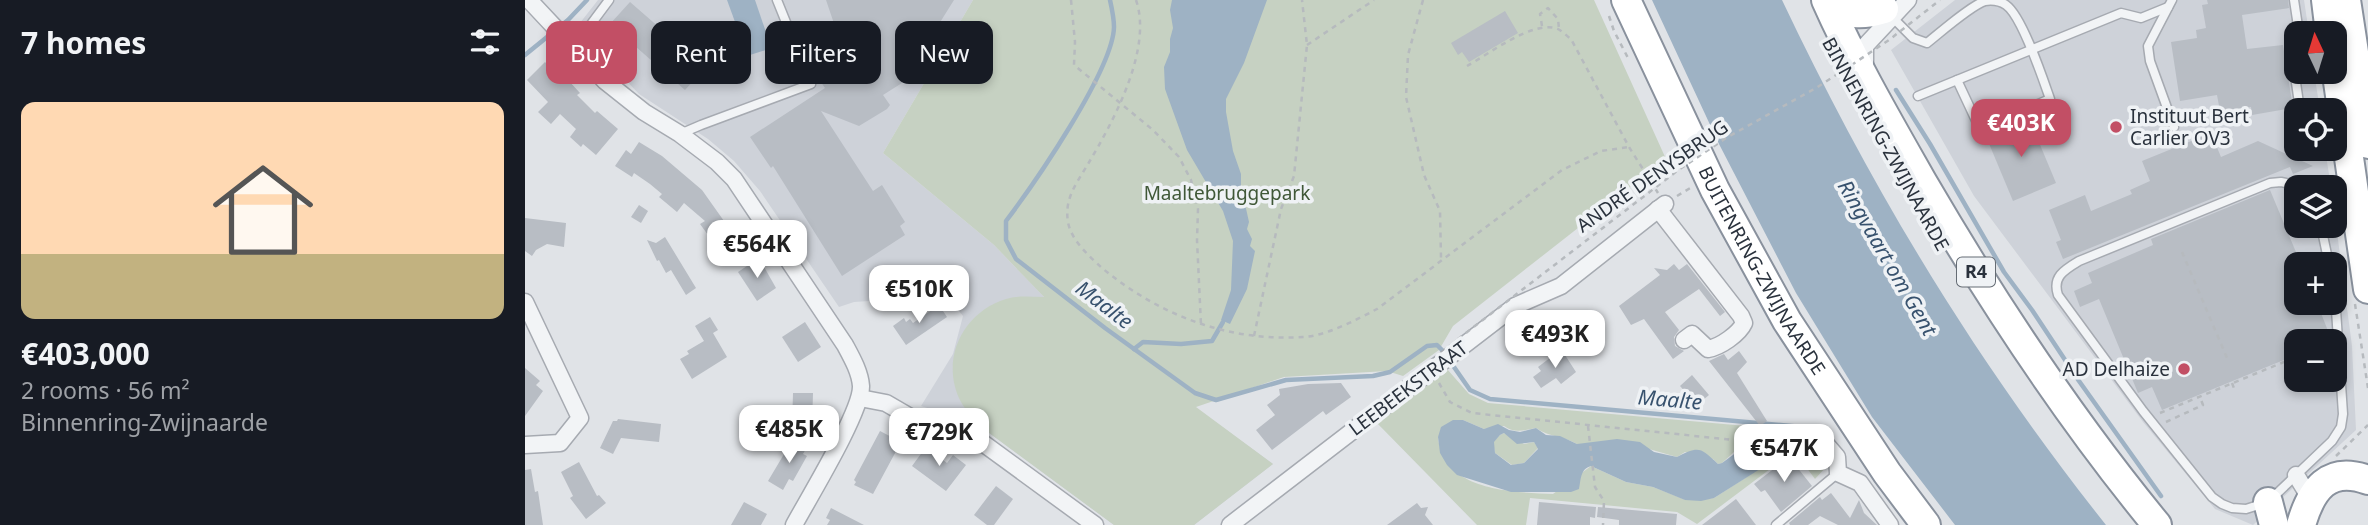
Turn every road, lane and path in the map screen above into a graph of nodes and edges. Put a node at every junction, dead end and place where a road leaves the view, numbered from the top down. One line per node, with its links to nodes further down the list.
1 (529, 0): 18 (street)
2 (608, 0): 19 (lane)
3 (777, 0): 33 (lane)
4 (1071, 0): 31 (path)
5 (1136, 0): 31 (path)
6 (1302, 0): 24 (path)
7 (1374, 0): 24 (path)
8 (1423, 0): 44 (path)
9 (1626, 0): 76 (highway, BUITENRING-ZWIJNAARDE)
10 (1808, 0): 77 (highway, BINNENRING-ZWIJNAARDE / R4)
11 (1828, 0): 17 (highway); 28 (highway, R4)
12 (1940, 0): 50 (path, ANDRÉ DENYSBRUG, bridge)
13 (2294, 0): 20 (lane)
14 (2326, 0): 21 (highway)
15 (2346, 0): 34 (highway)
16 (2170, 4): 25 (lane); 32 (lane)
17 (1895, 9): 25 (lane); 28 (street)
18 (549, 21)
19 (589, 21)
20 (2297, 21)
21 (2329, 21)
22 (1542, 26): 23 (path); 23 (path); 26 (path)
23 (1559, 29): 35 (path)
24 (1307, 45): 49 (path)
25 (2032, 49): 27 (lane); 27 (lane)
26 (1467, 66)
27 (1957, 80): 30 (lane)
28 (1866, 81): 78 (highway, R4)
29 (610, 84): 33 (street)
30 (1918, 96)
31 (1122, 103): 48 (path); 48 (path)
32 (2174, 127)
33 (680, 134): 60 (street)
34 (2368, 144)
35 (1629, 147): 42 (path); 44 (path)
36 (2347, 155): 37 (highway)
37 (2353, 181): 38 (lane); 45 (highway)
38 (2347, 182)
39 (2284, 183): 63 (lane)
40 (1692, 187): 41 (path)
41 (1679, 194)
42 (1661, 207): 51 (street); 54 (street, LEEBEEKSTRAAT)
43 (2182, 251): 52 (path)
44 (1441, 259): 49 (path)
45 (2368, 289)
46 (525, 302): 65 (street)
47 (2337, 315): 68 (lane)
48 (1201, 325): 49 (path)
49 (1254, 336)
50 (1458, 340)
51 (1684, 341)
52 (2227, 358)
53 (2284, 362): 55 (path)
54 (1431, 370): 62 (path); 72 (street, LEEBEEKSTRAAT)
55 (2264, 370): 56 (path); 57 (path)
56 (2267, 378)
57 (2232, 383): 58 (path); 59 (path)
58 (2235, 391)
59 (2200, 396): 61 (path); 63 (path)
60 (860, 398): 70 (street); 71 (street)
61 (2160, 413)
62 (1588, 426): 64 (path); 73 (path)
63 (2157, 427): 69 (lane)
64 (1825, 443): 66 (street)
65 (525, 445)
66 (1838, 473): 74 (lane); 75 (street)
67 (2368, 480): 68 (highway)
68 (2303, 486): 69 (lane); 79 (highway)
69 (2271, 514)
70 (794, 525)
71 (1095, 525)
72 (1230, 525)
73 (1603, 525)
74 (1776, 525)
75 (1890, 525)
76 (1926, 525)
77 (2137, 525)
78 (2157, 525)
79 (2301, 525)

